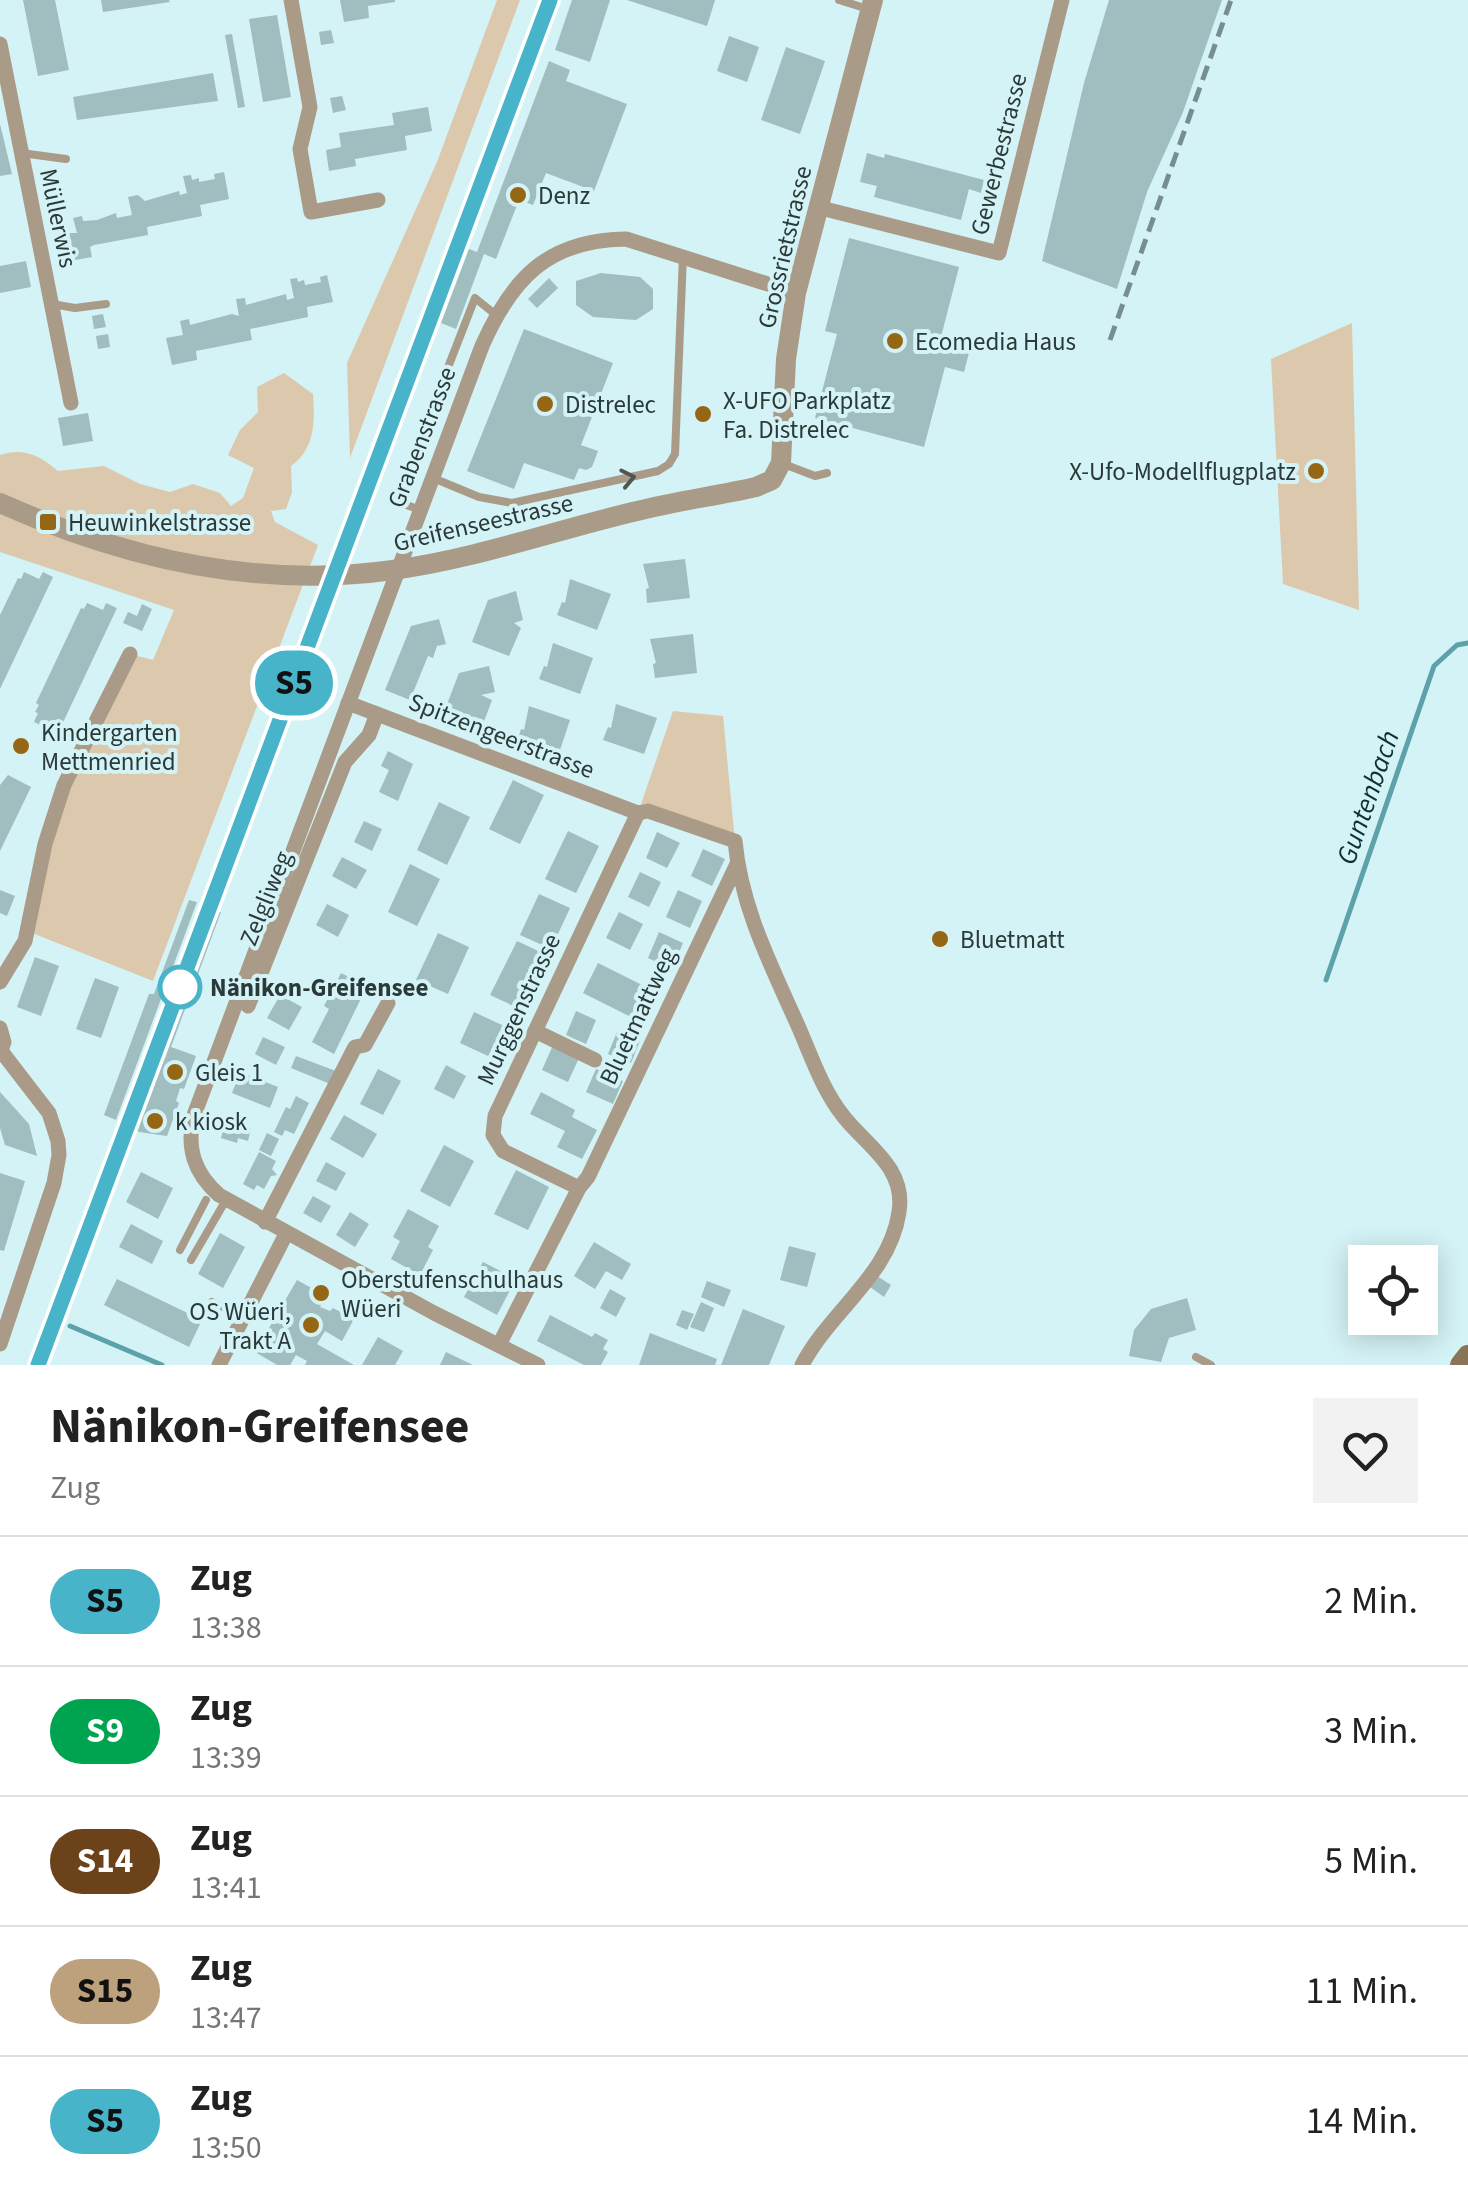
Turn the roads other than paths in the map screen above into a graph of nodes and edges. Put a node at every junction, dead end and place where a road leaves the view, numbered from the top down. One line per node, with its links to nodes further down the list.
1 (291, 0): 8 (street)
2 (839, 0): 4 (lane)
3 (1062, 0): 9 (street, Gewerbestrasse)
4 (872, 5): 9 (street, Grossrietstrasse)
5 (0, 44): 6 (street, Müllerwis)
6 (20, 153): 7 (lane); 12 (street, Müllerwis)
7 (66, 160)
8 (378, 200)
9 (817, 207): 11 (street, Grossrietstrasse)
10 (683, 255): 11 (street, Grabenstrasse); 14 (street, Grabenstrasse); 18 (lane, one-way to 10)
11 (796, 294): 16 (street, Grossrietstrasse)
12 (52, 304): 13 (lane); 15 (street, Müllerwis)
13 (106, 304)
14 (496, 315): 18 (street, Grabenstrasse); 20 (lane)
15 (71, 403)
16 (782, 464): 17 (lane); 19 (street, Greifenseestrasse)
17 (827, 473)
18 (433, 478): 20 (street, Grabenstrasse)
19 (0, 503)
20 (421, 510): 22 (street, Grabenstrasse)
21 (130, 654): 26 (street)
22 (348, 703): 23 (street, Spitzengeerstrasse); 32 (street, Grabenstrasse)
23 (377, 714): 24 (street, Spitzengeerstrasse); 32 (street, Zelgliweg)
24 (638, 813): 25 (street, Spitzengeerstrasse); 29 (street, Murggenstrasse)
25 (737, 864): 33 (street, Bluetmattweg); 48 (street)
26 (0, 982)
27 (388, 1003): 36 (street)
28 (0, 1028): 30 (street)
29 (535, 1030): 31 (street); 33 (street, Murggenstrasse)
30 (1, 1053): 42 (street)
31 (595, 1060)
32 (201, 1098): 35 (street, Grabenstrasse)
33 (578, 1188): 43 (street, Bluetmattweg)
34 (206, 1200): 38 (lane)
35 (226, 1200): 36 (street); 39 (lane)
36 (265, 1222): 37 (street)
37 (286, 1234): 41 (street); 43 (street)
38 (180, 1250)
39 (191, 1260)
40 (212, 1302): 41 (lane)
41 (244, 1317): 46 (street)
42 (0, 1344)
43 (498, 1346): 47 (street)
44 (1468, 1356): 50 (main road)
45 (1196, 1357): 49 (lane)
46 (220, 1365)
47 (538, 1365)
48 (802, 1365)
49 (1211, 1365)
50 (1460, 1365)

